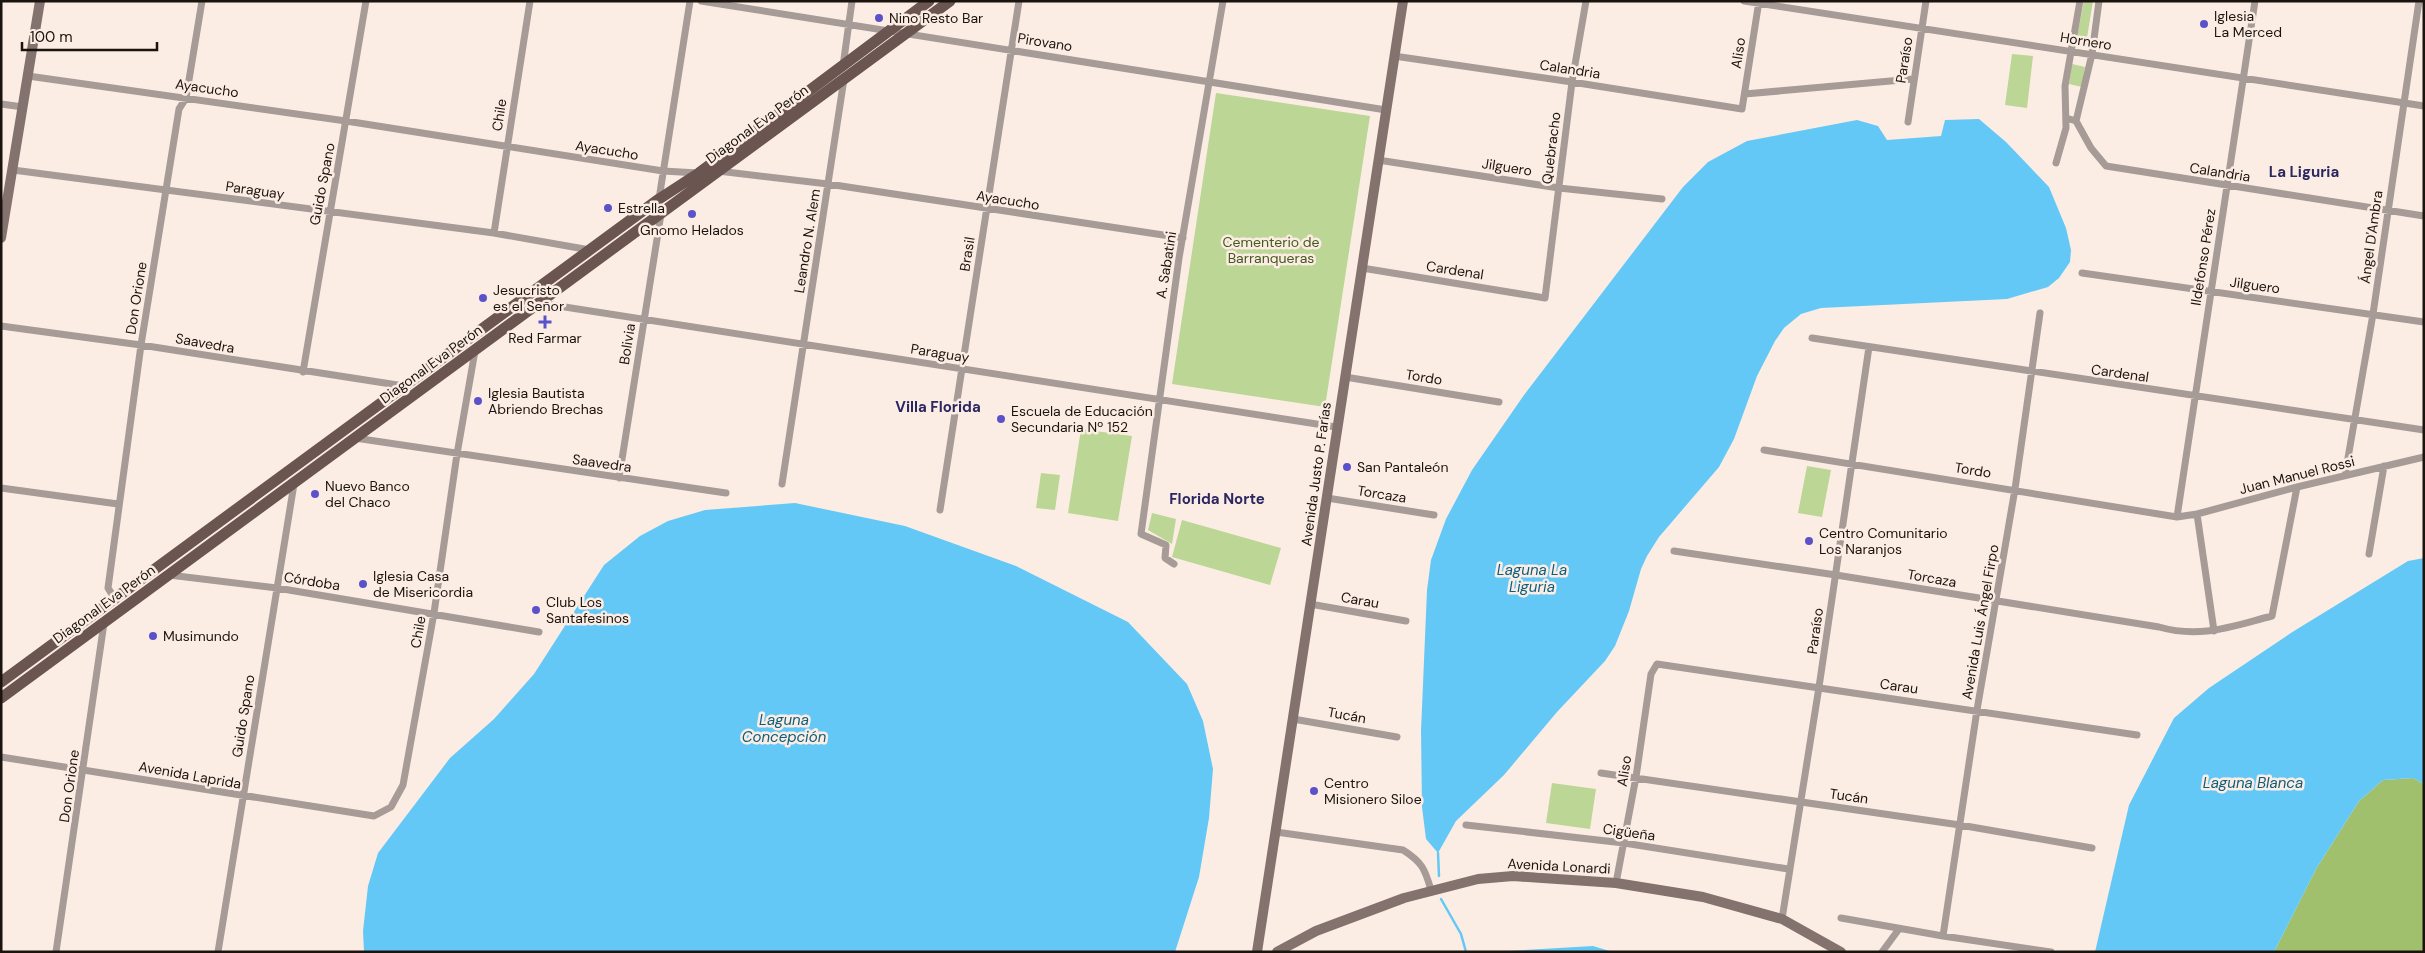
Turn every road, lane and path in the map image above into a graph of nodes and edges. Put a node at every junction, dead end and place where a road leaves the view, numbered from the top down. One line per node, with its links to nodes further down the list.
1 (40, 1): 30 (street)
2 (202, 1): 37 (street, Don Orione)
3 (366, 1): 45 (street, Guido Spano)
4 (530, 1): 48 (street, Chile)
5 (690, 1): 53 (street)
6 (700, 1): 21 (street, Pirovano)
7 (852, 1): 21 (street, Leandro N. Alem)
8 (929, 1): 23 (main road, Diagonal Eva Perón)
9 (950, 1): 24 (main road, Diagonal Eva Perón)
10 (1019, 1): 25 (street, Brasil)
11 (1223, 1): 34 (street, A. Sabatini)
12 (1403, 1): 28 (street, Avenida Justo P. Farías)
13 (1586, 1): 35 (street, Quebracho)
14 (1744, 1): 20 (street, Hornero)
15 (1926, 1): 22 (street, Paraíso)
16 (2080, 1): 26 (street)
17 (2099, 1): 27 (street)
18 (2255, 1): 32 (street, Ildefonso Pérez)
19 (2419, 1): 38 (street, Ángel D'Ambra)
20 (1759, 2): 22 (street, Hornero); 36 (street, Aliso)
21 (849, 23): 23 (street, Pirovano); 29 (street, Leandro N. Alem)
22 (1922, 28): 26 (street, Hornero); 33 (street, Paraíso)
23 (888, 31): 24 (street, Pirovano); 29 (main road, Diagonal Eva Perón)
24 (905, 34): 25 (street, Pirovano); 31 (main road, Diagonal Eva Perón)
25 (1012, 50): 34 (street, Pirovano); 61 (street, Brasil)
26 (2071, 50): 27 (street, Hornero); 44 (street)
27 (2092, 54): 32 (street, Hornero); 46 (street)
28 (1394, 56): 35 (street, Calandria); 43 (street, Avenida Justo P. Farías)
29 (843, 64): 31 (street, Leandro N. Alem); 54 (main road, Diagonal Eva Perón)
30 (28, 76): 37 (street, Ayacucho); 41 (street)
31 (844, 79): 52 (main road, Diagonal Eva Perón); 55 (street, Leandro N. Alem)
32 (2243, 79): 38 (street, Hornero); 56 (street, Ildefonso Pérez)
33 (1913, 80): 36 (street); 47 (street, Paraíso)
34 (1209, 81): 43 (street, Pirovano); 68 (street, A. Sabatini)
35 (1572, 82): 42 (street, Calandria); 57 (street, Quebracho)
36 (1745, 94): 42 (street, Aliso)
37 (186, 98): 45 (street, Ayacucho); 58 (street, Don Orione)
38 (2404, 103): 40 (street, Hornero); 62 (street, Ángel D'Ambra)
39 (1, 104): 41 (street)
40 (2424, 106)
41 (23, 107): 51 (street)
42 (1742, 109)
43 (1386, 110): 49 (street, Avenida Justo P. Farías)
44 (2066, 118): 46 (street); 50 (street)
45 (346, 121): 48 (street, Ayacucho); 63 (street, Guido Spano)
46 (2076, 121): 56 (street, Calandria)
47 (1908, 122)
48 (506, 147): 53 (street, Ayacucho); 66 (street, Chile)
49 (1378, 160): 57 (street, Jilguero); 70 (street, Avenida Justo P. Farías)
50 (2056, 163)
51 (13, 170): 58 (street, Paraguay); 67 (street)
52 (719, 170): 54 (street, Ayacucho); 55 (street, Ayacucho); 64 (main road, Diagonal Eva Perón)
53 (663, 171): 54 (street, Ayacucho); 59 (street)
54 (699, 173): 59 (main road, Diagonal Eva Perón)
55 (828, 184): 61 (street, Ayacucho); 81 (street, Leandro N. Alem)
56 (2228, 186): 62 (street, Calandria); 72 (street, Ildefonso Pérez)
57 (1559, 188): 60 (street, Jilguero); 73 (street, Quebracho)
58 (165, 191): 63 (street, Paraguay); 82 (street, Don Orione)
59 (659, 199): 69 (main road, Diagonal Eva Perón)
60 (1662, 200)
61 (987, 209): 68 (street, Ayacucho); 85 (street, Brasil)
62 (2387, 210): 65 (street, Calandria); 76 (street, Ángel D'Ambra)
63 (330, 213): 66 (street, Paraguay); 86 (street, Guido Spano)
64 (661, 214): 74 (main road, Diagonal Eva Perón); 77 (street, Bolivia)
65 (2424, 216)
66 (494, 233): 69 (street, Paraguay)
67 (1, 238)
68 (1183, 238): 91 (street, A. Sabatini)
69 (590, 250): 89 (main road, Diagonal Eva Perón)
70 (1362, 268): 73 (street, Cardenal); 88 (street, Avenida Justo P. Farías)
71 (2082, 273): 72 (street, Jilguero)
72 (2210, 291): 76 (street, Jilguero); 90 (street, Ildefonso Pérez)
73 (1545, 298)
74 (539, 303): 77 (street, Paraguay); 84 (main road, Diagonal Eva Perón)
75 (2040, 313): 87 (street, Avenida Luis Ángel Firpo)
76 (2373, 314): 78 (street, Jilguero); 93 (street, Ángel D'Ambra)
77 (644, 320): 81 (street, Paraguay); 103 (street, Bolivia)
78 (2424, 322)
79 (1, 326): 82 (street, Saavedra)
80 (1812, 338): 83 (street, Cardenal)
81 (804, 344): 85 (street, Paraguay); 105 (street, Leandro N. Alem)
82 (141, 345): 86 (street, Saavedra); 111 (street, Don Orione)
83 (1869, 347): 87 (street, Cardenal); 100 (street, Paraíso)
84 (475, 350): 96 (main road, Diagonal Eva Perón); 98 (street, Chile)
85 (962, 369): 91 (street, Paraguay); 112 (street, Brasil)
86 (303, 372): 89 (street, Saavedra)
87 (2031, 372): 90 (street, Cardenal); 108 (street, Avenida Luis Ángel Firpo)
88 (1345, 377): 92 (street, Tordo); 94 (street, Avenida Justo P. Farías)
89 (404, 386): 122 (main road, Diagonal Eva Perón)
90 (2194, 396): 93 (street, Cardenal); 115 (street, Ildefonso Pérez)
91 (1160, 400): 94 (street, Paraguay); 118 (street, A. Sabatini)
92 (1500, 402)
93 (2354, 421): 95 (street, Cardenal); 102 (street, Ángel D'Ambra)
94 (1336, 427): 110 (street, Avenida Justo P. Farías)
95 (2424, 430)
96 (355, 438): 98 (street, Saavedra); 104 (main road, Diagonal Eva Perón)
97 (1764, 450): 100 (street, Tordo)
98 (457, 454): 103 (street, Saavedra); 125 (street, Chile)
99 (2424, 457): 101 (street, Juan Manuel Rossi)
100 (1853, 463): 108 (street, Tordo); 120 (street, Paraíso)
101 (2384, 466): 102 (street, Juan Manuel Rossi); 117 (street)
102 (2345, 475): 106 (street, Juan Manuel Rossi)
103 (618, 478): 109 (street, Saavedra)
104 (294, 484): 119 (main road, Diagonal Eva Perón); 121 (street, Guido Spano)
105 (782, 484)
106 (2296, 487): 113 (street, Juan Manuel Rossi); 128 (street, Torcaza)
107 (1, 488): 111 (street)
108 (2015, 489): 115 (street, Tordo); 123 (street, Avenida Luis Ángel Firpo)
109 (726, 493)
110 (1326, 498): 114 (street, Torcaza); 124 (street, Avenida Justo P. Farías)
111 (118, 504): 122 (street, Don Orione)
112 (940, 510)
113 (2197, 514): 115 (street, Juan Manuel Rossi); 128 (street)
114 (1434, 515)
115 (2177, 517)
116 (1674, 551): 120 (street, Torcaza)
117 (2369, 554)
118 (1174, 564)
119 (170, 574): 121 (street, Córdoba); 127 (main road, Diagonal Eva Perón)
120 (1836, 575): 123 (street, Torcaza); 132 (street, Paraíso)
121 (277, 588): 125 (street, Córdoba); 142 (street, Guido Spano)
122 (115, 599): 131 (main road, Diagonal Eva Perón)
123 (1996, 602): 128 (street, Torcaza); 134 (street, Avenida Luis Ángel Firpo)
124 (1310, 604): 126 (street, Carau); 135 (street, Avenida Justo P. Farías)
125 (434, 614): 129 (street, Córdoba); 144 (street, Chile)
126 (1406, 621)
127 (104, 623): 133 (main road, Diagonal Eva Perón); 139 (street, Don Orione)
128 (2214, 631)
129 (539, 632)
130 (1657, 664): 132 (street, Carau); 141 (street, Aliso)
131 (1, 682)
132 (1819, 687): 134 (street, Carau); 143 (street, Paraíso)
133 (1, 698)
134 (1977, 710): 136 (street, Carau); 146 (street, Avenida Luis Ángel Firpo)
135 (1293, 719): 137 (street, Tucán); 147 (street, Avenida Justo P. Farías)
136 (2137, 735)
137 (1397, 737)
138 (1, 757): 139 (street, Avenida Laprida)
139 (84, 769): 142 (street, Avenida Laprida); 157 (street, Don Orione)
140 (1602, 773): 141 (street, Tucán)
141 (1636, 777): 143 (street, Tucán); 148 (street, Aliso)
142 (242, 796): 144 (street, Avenida Laprida); 158 (street, Guido Spano)
143 (1800, 801): 146 (street, Tucán); 150 (street, Paraíso)
144 (374, 816)
145 (1466, 825): 148 (street, Cigüeña)
146 (1960, 825): 149 (street, Tucán); 156 (street, Avenida Luis Ángel Firpo)
147 (1276, 832): 152 (street); 159 (street, Avenida Justo P. Farías)
148 (1624, 843): 150 (street, Cigüeña); 151 (street, Aliso)
149 (2092, 848)
150 (1788, 869): 154 (street, Paraíso)
151 (1616, 883): 152 (street, Avenida Lonardi); 154 (street, Avenida Lonardi)
152 (1431, 890): 160 (street, Avenida Lonardi)
153 (1841, 918): 155 (street)
154 (1782, 919): 161 (street, Avenida Lonardi)
155 (1899, 929): 156 (street); 162 (street)
156 (1944, 936): 163 (street)
157 (56, 952)
158 (218, 952)
159 (1257, 952)
160 (1277, 952)
161 (1841, 952)
162 (1882, 952)
163 (2051, 952)

